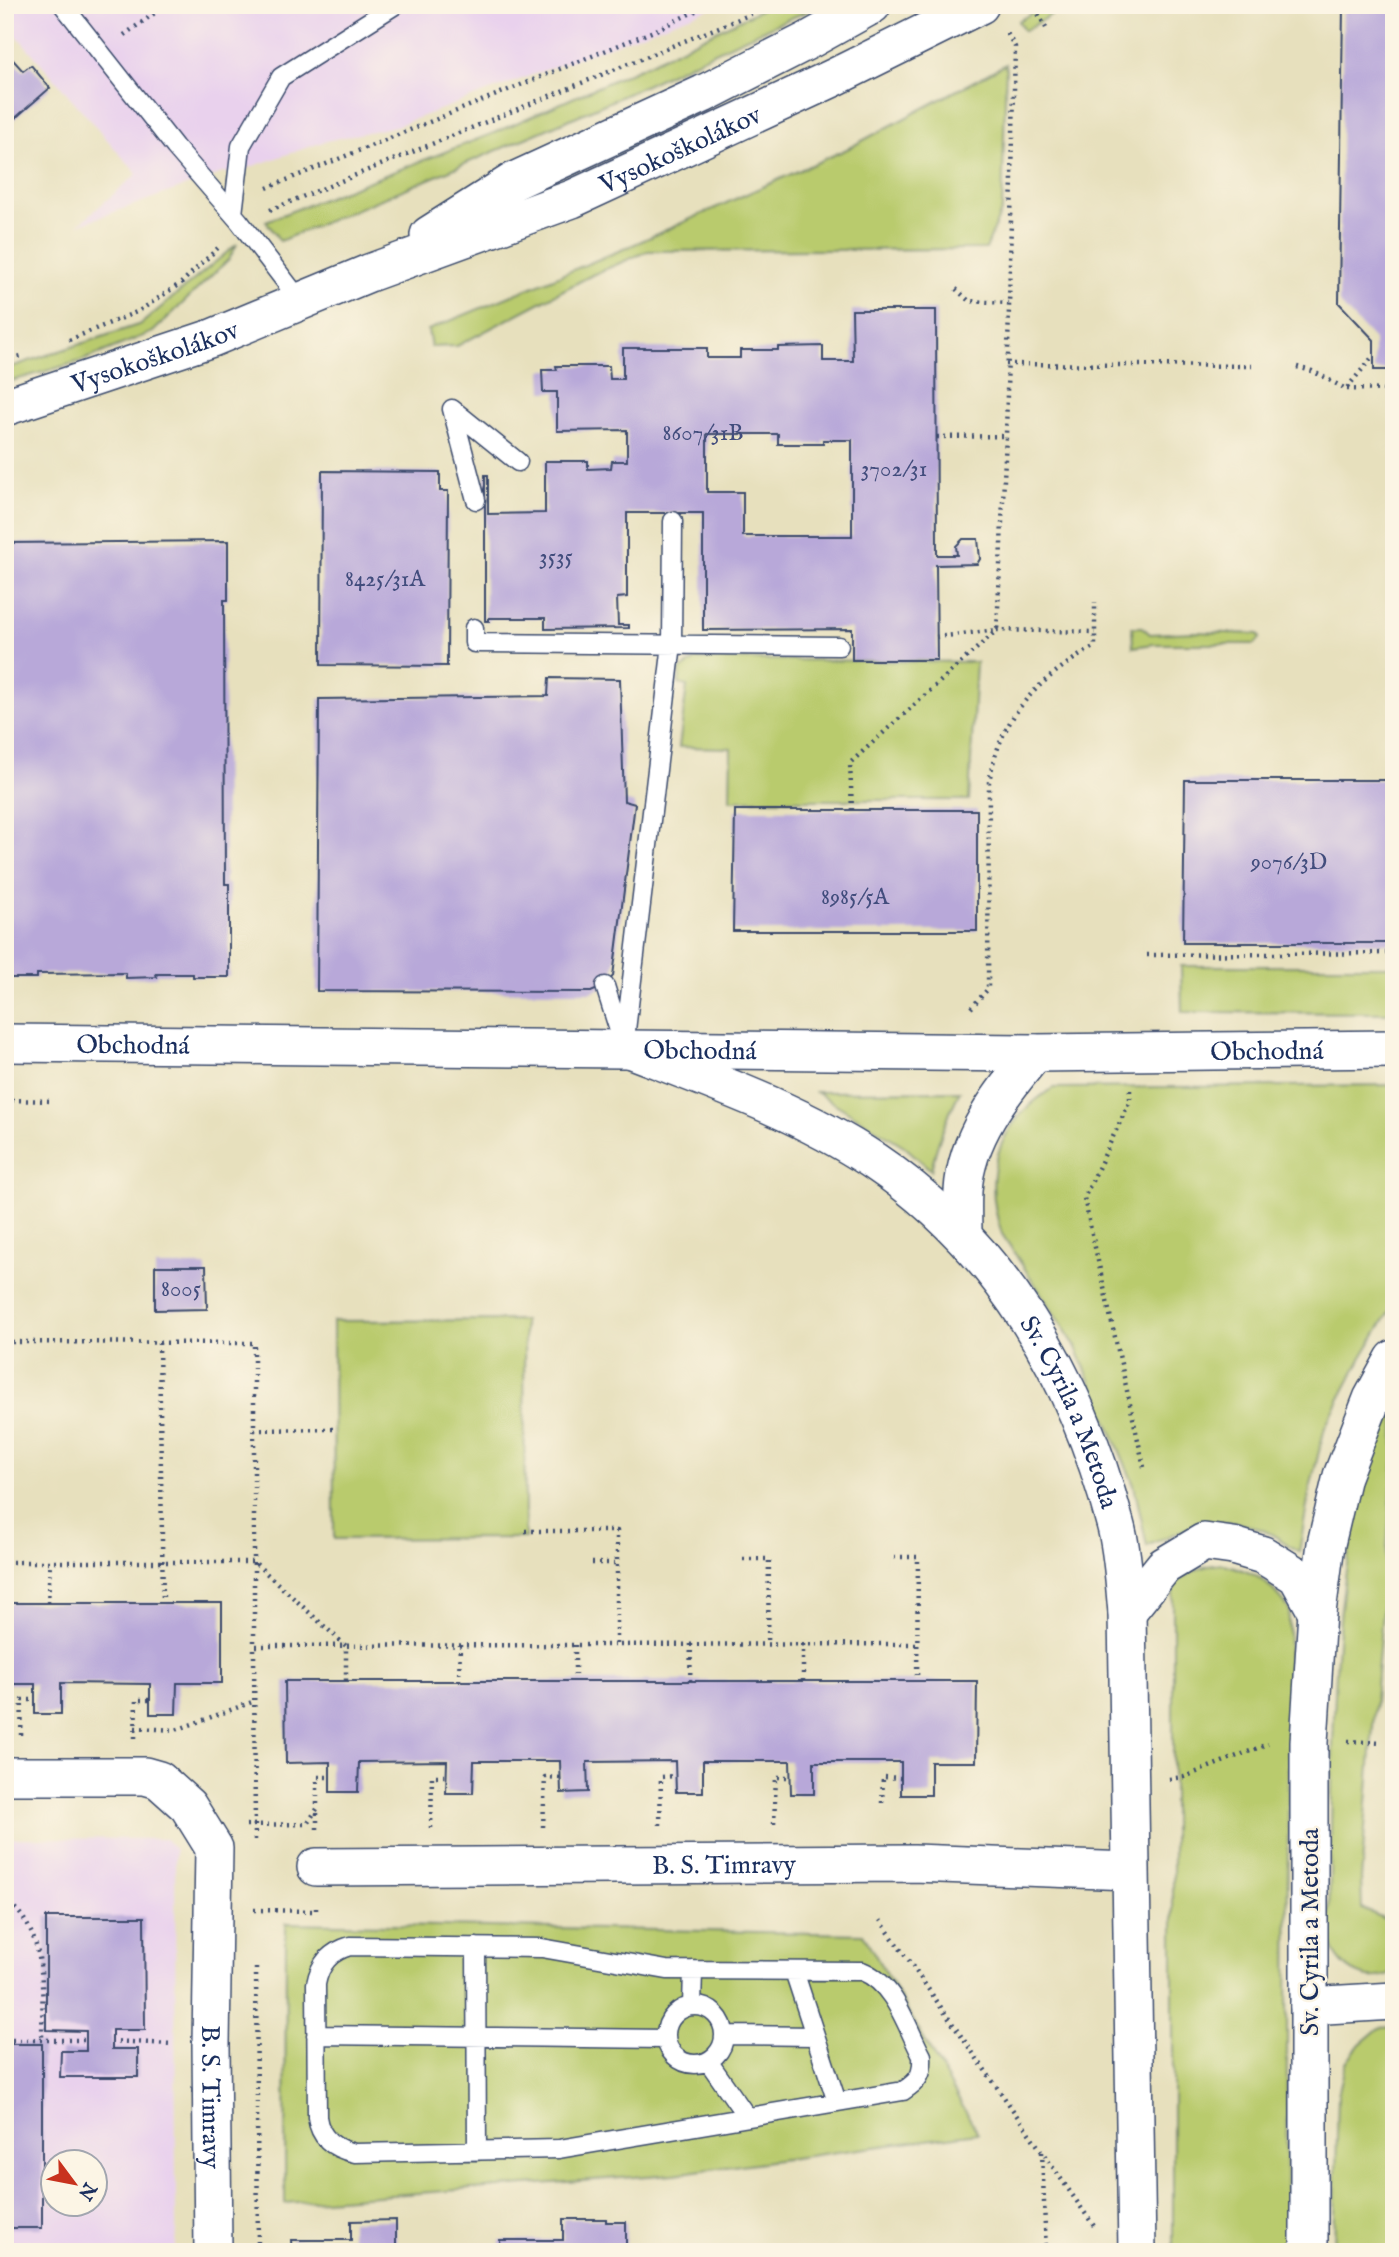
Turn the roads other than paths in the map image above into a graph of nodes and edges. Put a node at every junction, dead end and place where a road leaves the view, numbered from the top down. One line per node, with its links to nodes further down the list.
1 (63, 5): 5 (lane)
2 (395, 5): 5 (lane)
3 (872, 5): 6 (street, Vysokoškolákov)
4 (992, 16): 6 (street, Vysokoškolákov)
5 (236, 217): 7 (lane)
6 (369, 273): 7 (street, Vysokoškolákov)
7 (301, 302): 8 (street, Vysokoškolákov)
8 (5, 407)
9 (518, 462): 10 (lane)
10 (476, 500)
11 (673, 521): 13 (lane)
12 (474, 628): 13 (lane)
13 (673, 644): 14 (lane); 17 (lane)
14 (839, 646)
15 (606, 986): 17 (lane)
16 (5, 1043): 17 (street, Obchodná)
17 (624, 1047): 19 (street, Obchodná); 20 (street, Sv. Cyrila a Metoda)
18 (1390, 1050): 19 (street, Obchodná)
19 (1035, 1053): 20 (street)
20 (963, 1236): 22 (street, Sv. Cyrila a Metoda)
21 (1394, 1359): 23 (street, Sv. Cyrila a Metoda)
22 (1127, 1612): 23 (street); 26 (street, Sv. Cyrila a Metoda)
23 (1317, 1612): 32 (street, Sv. Cyrila a Metoda)
24 (5, 1776): 42 (street, B. S. Timravy)
25 (316, 1867): 26 (street, B. S. Timravy)
26 (1130, 1871): 43 (street, Sv. Cyrila a Metoda)
27 (475, 1947): 28 (lane); 33 (lane); 36 (lane)
28 (694, 1970): 29 (lane); 31 (lane)
29 (794, 1971): 35 (lane); 39 (lane)
30 (1394, 2001): 32 (street)
31 (692, 2006): 34 (lane); 37 (lane)
32 (1309, 2006): 44 (street, Sv. Cyrila a Metoda)
33 (317, 2035): 36 (lane); 41 (lane)
34 (724, 2035): 35 (lane); 38 (lane)
35 (815, 2036): 39 (lane)
36 (476, 2037): 37 (lane); 41 (lane)
37 (665, 2039): 38 (lane)
38 (708, 2061): 40 (lane)
39 (837, 2102): 40 (lane)
40 (747, 2117): 41 (lane)
41 (477, 2151)
42 (213, 2252)
43 (1137, 2252)
44 (1310, 2252)

